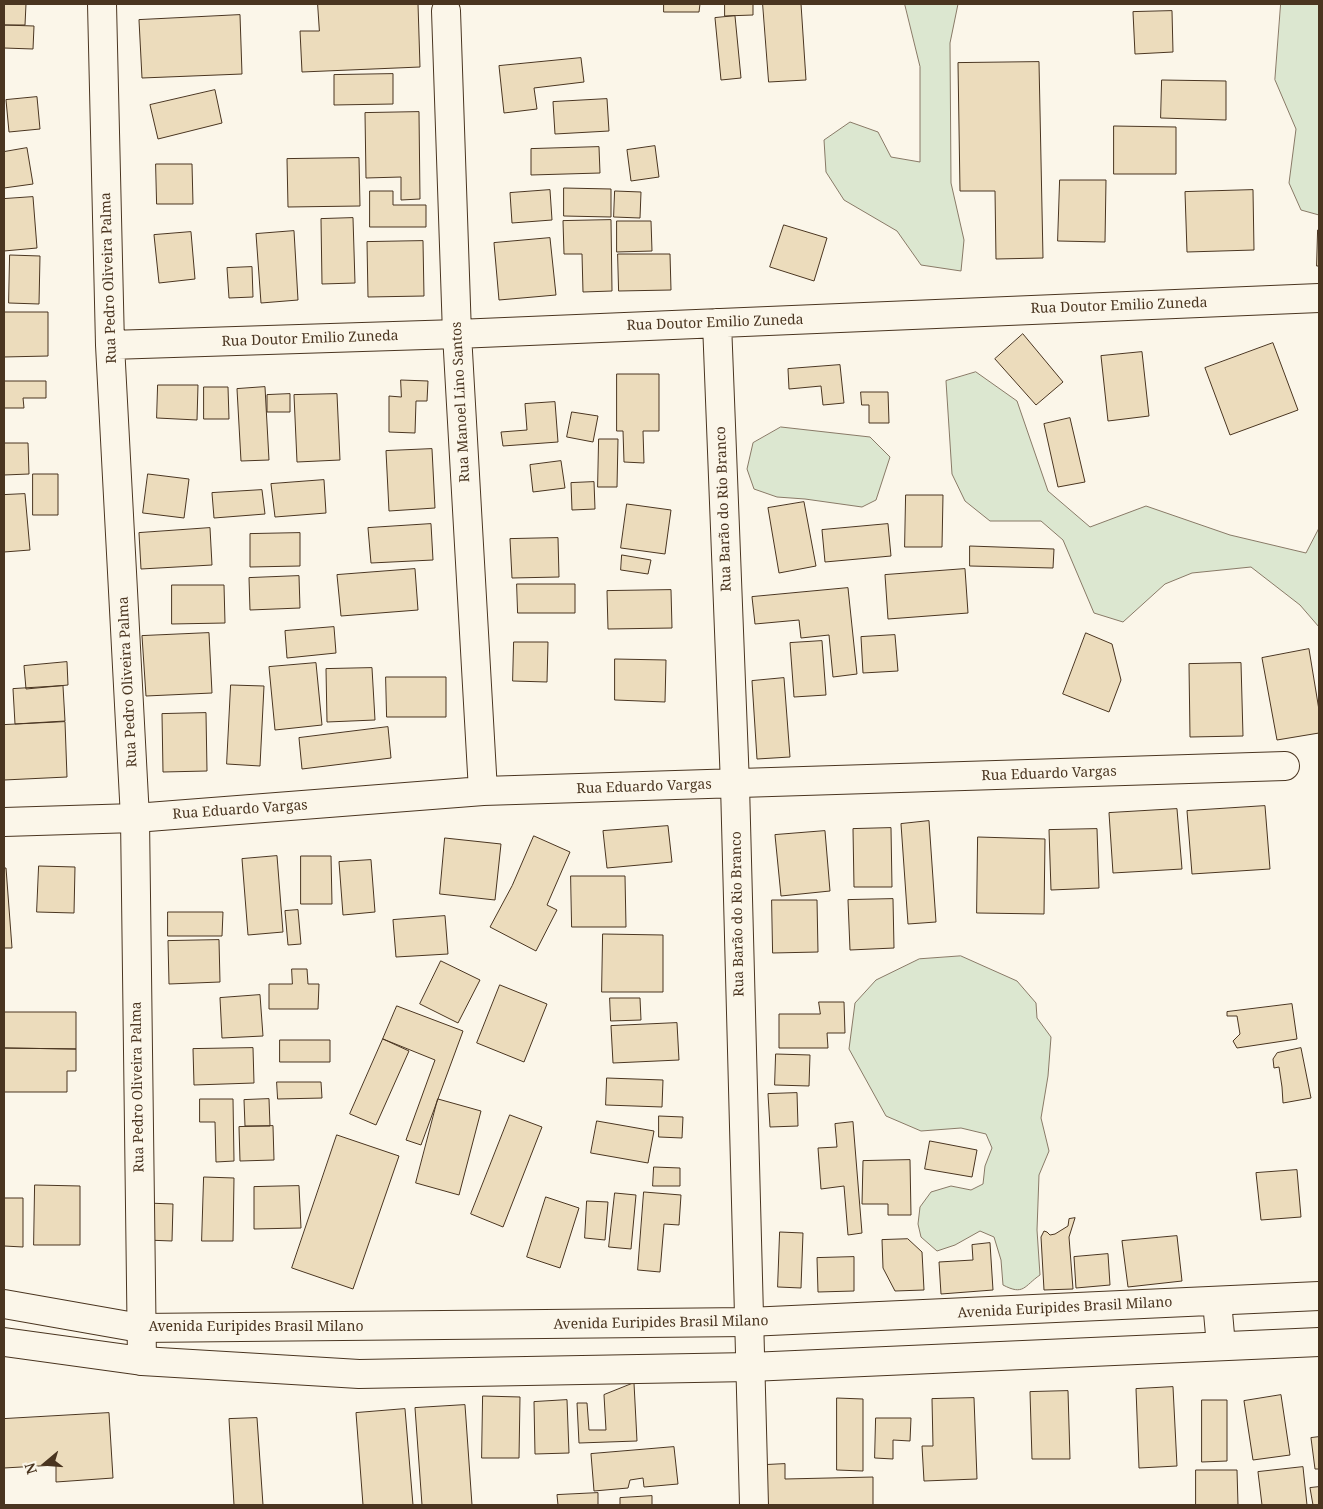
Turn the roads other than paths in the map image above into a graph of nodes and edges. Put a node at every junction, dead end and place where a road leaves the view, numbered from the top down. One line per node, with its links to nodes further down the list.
1 (102, 4): 6 (street, Rua Pedro Oliveira Palma)
2 (446, 12): 5 (street, Rua Manoel Lino Santos)
3 (1319, 298): 4 (street, Rua Doutor Emilio Zuneda)
4 (717, 323): 5 (street, Rua Doutor Emilio Zuneda); 8 (street, Rua Barão do Rio Branco)
5 (457, 334): 6 (street, Rua Doutor Emilio Zuneda); 9 (street, Rua Manoel Lino Santos)
6 (110, 345): 10 (street, Rua Pedro Oliveira Palma)
7 (1285, 766): 8 (street, Rua Eduardo Vargas)
8 (735, 785): 9 (street, Rua Eduardo Vargas); 15 (street, Rua Barão do Rio Branco)
9 (483, 792): 10 (street, Rua Eduardo Vargas)
10 (135, 818): 11 (street, Rua Eduardo Vargas); 16 (street, Rua Pedro Oliveira Palma)
11 (4, 822)
12 (1319, 1296): 13 (street, Avenida Euripides Brasil Milano)
13 (1217, 1301): 15 (street, Avenida Euripides Brasil Milano); 19 (street)
14 (4, 1304): 16 (street, Avenida Euripides Brasil Milano)
15 (748, 1322): 16 (street, Avenida Euripides Brasil Milano); 23 (street, Rua Barão do Rio Branco)
16 (140, 1328): 22 (street, Rua Pedro Oliveira Palma)
17 (4, 1342): 20 (street)
18 (1319, 1342): 19 (street)
19 (1221, 1346): 23 (street)
20 (49, 1347): 21 (street); 22 (street)
21 (4, 1348)
22 (142, 1361): 23 (street)
23 (750, 1367): 24 (street, Rua Barão do Rio Branco)
24 (754, 1505)

